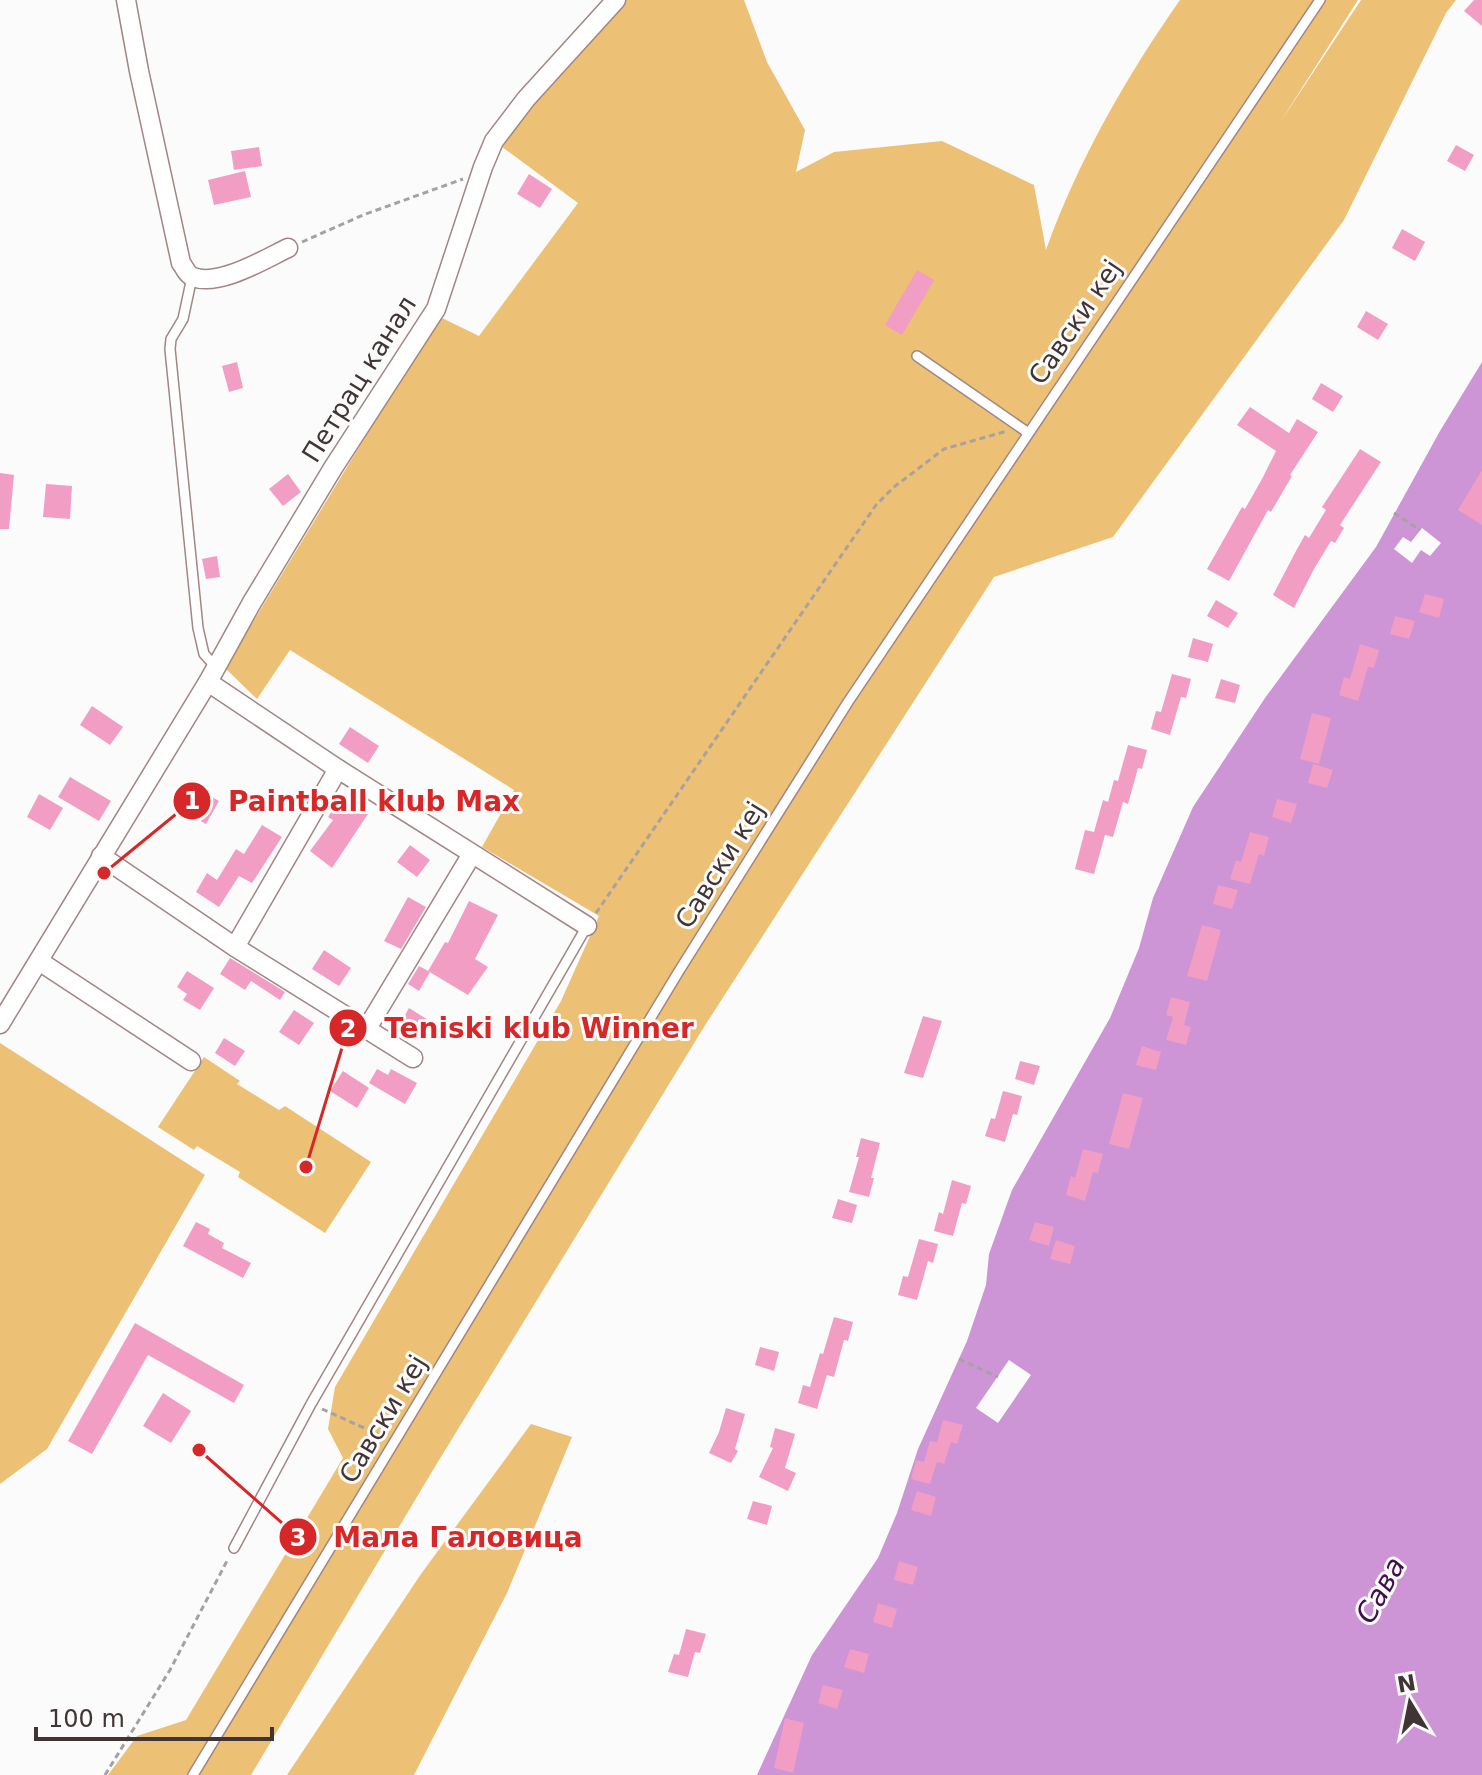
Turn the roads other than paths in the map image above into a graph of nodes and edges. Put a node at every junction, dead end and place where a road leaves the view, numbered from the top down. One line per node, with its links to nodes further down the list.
1 (126, 0): 5 (street)
2 (616, 0): 8 (street, Петрац канал)
3 (1320, 0): 7 (lane, Савски кеј)
4 (288, 248): 5 (street)
5 (192, 277): 8 (lane)
6 (917, 356): 7 (lane)
7 (1024, 430): 20 (lane, Савски кеј)
8 (212, 674): 9 (street); 11 (street, Петрац канал)
9 (338, 769): 10 (street); 13 (street)
10 (472, 854): 12 (street); 16 (street)
11 (101, 856): 13 (street); 14 (street, Петрац канал)
12 (587, 926): 19 (lane)
13 (235, 947): 16 (street)
14 (39, 961): 15 (street, Петрац канал); 18 (street)
15 (0, 1024)
16 (366, 1030): 17 (street)
17 (413, 1058)
18 (191, 1061)
19 (234, 1548)
20 (193, 1775)

